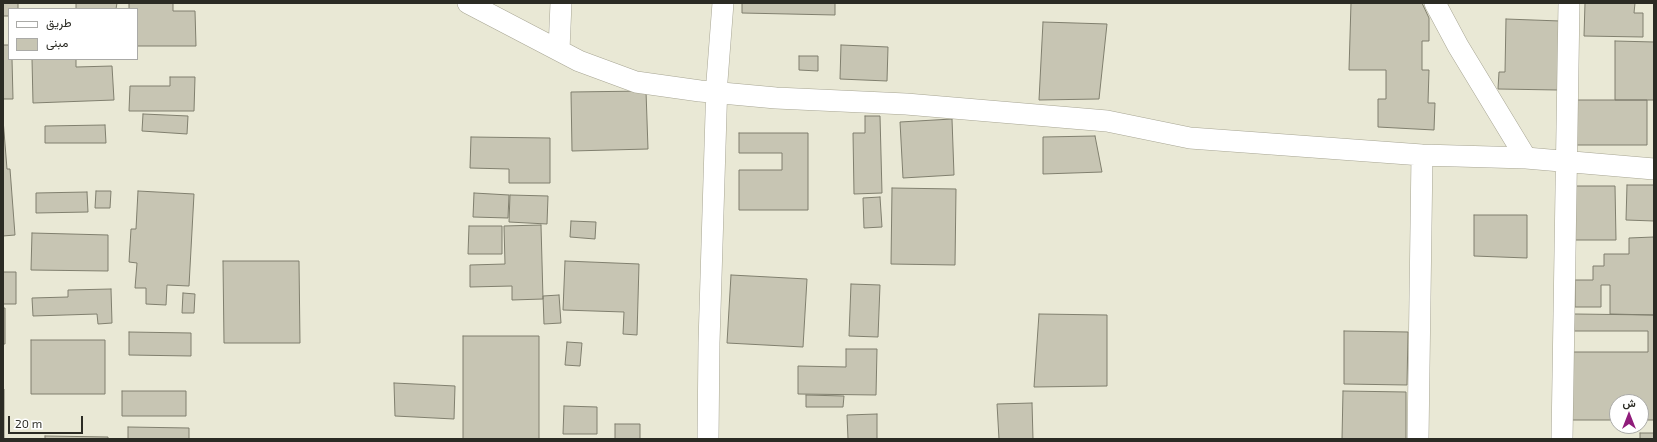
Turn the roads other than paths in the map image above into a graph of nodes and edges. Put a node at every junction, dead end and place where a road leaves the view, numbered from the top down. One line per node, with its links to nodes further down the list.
1 (468, 3): 6 (street)
2 (561, 3): 6 (street)
3 (723, 3): 7 (street)
4 (1435, 3): 9 (street)
5 (1569, 3): 10 (street)
6 (560, 50): 7 (street)
7 (717, 93): 8 (street); 12 (street)
8 (1422, 155): 9 (street); 13 (street)
9 (1526, 158): 10 (street)
10 (1566, 161): 11 (street); 14 (street)
11 (1654, 169)
12 (708, 439)
13 (1418, 439)
14 (1562, 439)

